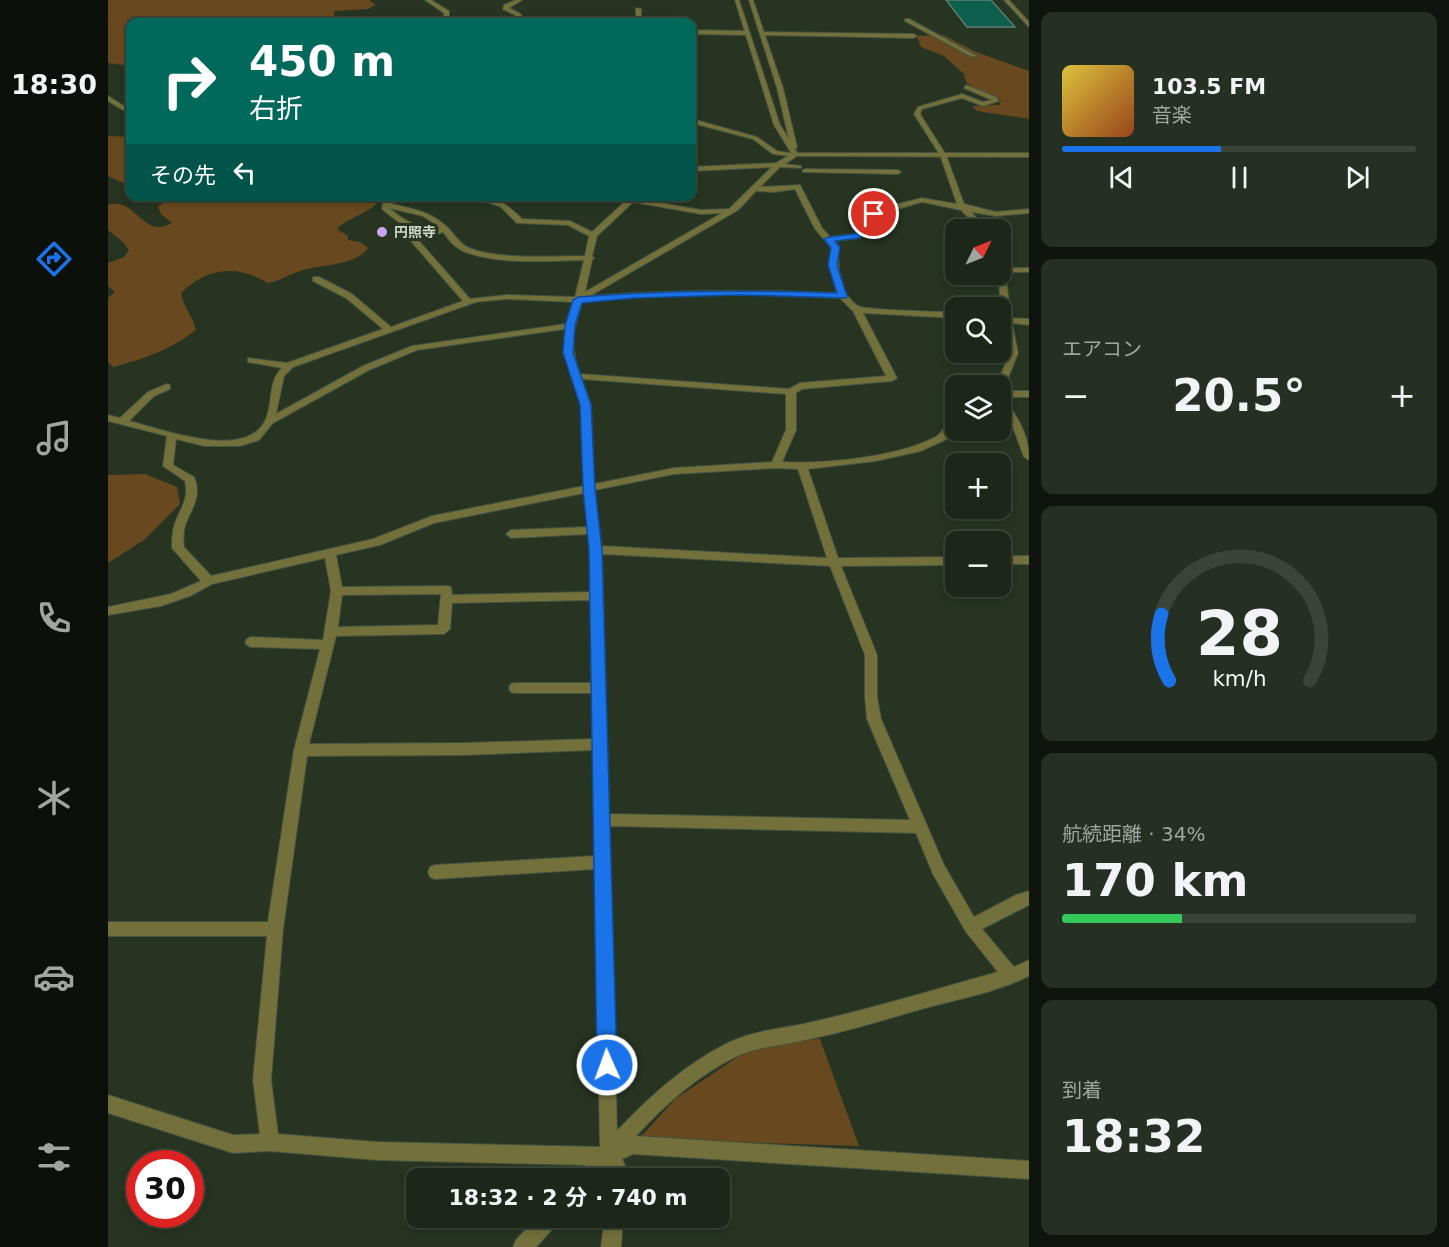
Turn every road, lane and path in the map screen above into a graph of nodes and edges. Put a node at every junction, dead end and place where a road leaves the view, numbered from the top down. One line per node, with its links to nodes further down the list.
1 (427, 0): 7 (street)
2 (520, 0): 8 (street)
3 (736, 0): 13 (street)
4 (751, 0): 14 (street)
5 (1006, 0): 11 (street)
6 (638, 9): 9 (street)
7 (447, 18)
8 (521, 18)
9 (639, 18)
10 (907, 20): 16 (street)
11 (1029, 25)
12 (696, 32): 13 (street)
13 (747, 33): 22 (street)
14 (762, 34): 15 (street); 22 (street)
15 (914, 36)
16 (974, 56)
17 (966, 87): 21 (street)
18 (108, 98): 19 (street)
19 (126, 109)
20 (696, 122): 22 (street)
21 (943, 154): 22 (street); 23 (street); 34 (street)
22 (795, 155): 24 (street); 26 (street)
23 (1029, 155)
24 (778, 165): 25 (street); 26 (street); 29 (street)
25 (696, 169)
26 (802, 169): 27 (street); 28 (street)
27 (898, 172)
28 (797, 187): 29 (street); 41 (street)
29 (756, 189): 35 (street)
30 (388, 201): 38 (street); 39 (street)
31 (490, 201): 40 (street)
32 (631, 201): 40 (street)
33 (648, 201): 35 (street)
34 (961, 206): 36 (street); 37 (street); 41 (street)
35 (736, 207): 47 (street)
36 (1029, 211)
37 (974, 219)
38 (445, 229): 39 (street); 42 (street)
39 (428, 235): 48 (street)
40 (594, 235): 42 (street)
41 (829, 239): 46 (street)
42 (590, 258): 47 (street)
43 (1011, 270): 44 (street)
44 (1029, 270)
45 (316, 279): 54 (street)
46 (842, 296): 47 (street); 49 (street)
47 (578, 300): 48 (street); 53 (street)
48 (468, 302): 54 (street)
49 (857, 310): 50 (street); 61 (street)
50 (945, 314)
51 (1011, 321): 52 (street)
52 (1029, 322)
53 (570, 326): 59 (street); 67 (street)
54 (388, 329): 58 (street)
55 (1011, 343): 56 (street)
56 (1011, 358)
57 (251, 360): 58 (street)
58 (289, 366): 67 (street)
59 (576, 376): 61 (street); 74 (street)
60 (167, 387): 66 (street)
61 (791, 392): 72 (street)
62 (1029, 394): 63 (street)
63 (1011, 395)
64 (1011, 416): 71 (street)
65 (108, 418): 66 (street)
66 (120, 421): 68 (street); 70 (street)
67 (270, 421): 70 (street)
68 (108, 430)
69 (945, 434): 73 (street)
70 (172, 435): 83 (street)
71 (1029, 457)
72 (776, 465): 73 (street); 74 (street)
73 (802, 466): 82 (street)
74 (589, 488): 75 (street); 78 (street)
75 (594, 530): 76 (street); 77 (street)
76 (511, 534)
77 (596, 550): 82 (street); 85 (street)
78 (330, 552): 83 (street); 84 (street)
79 (1011, 560): 80 (street)
80 (1029, 560)
81 (945, 561): 82 (street)
82 (834, 562): 95 (street)
83 (209, 581): 87 (street)
84 (337, 591): 86 (street); 88 (street)
85 (598, 596): 86 (street); 91 (street)
86 (447, 599): 88 (street)
87 (108, 611)
88 (329, 639): 89 (street); 93 (street)
89 (251, 642)
90 (515, 688): 91 (street)
91 (599, 688): 92 (street)
92 (599, 744): 93 (street); 94 (street)
93 (301, 750): 101 (street)
94 (602, 820): 95 (street); 96 (street)
95 (921, 827): 99 (street)
96 (601, 862): 97 (street); 106 (street)
97 (435, 872)
98 (1029, 898): 99 (street)
99 (971, 927): 103 (street)
100 (108, 929): 101 (street)
101 (275, 929): 105 (street)
102 (1029, 968): 103 (street)
103 (1012, 975): 106 (street)
104 (108, 1104): 105 (street)
105 (270, 1142): 106 (street)
106 (609, 1156): 107 (street); 108 (street); 109 (street)
107 (597, 1168)
108 (616, 1168)
109 (1029, 1170)
110 (540, 1228): 112 (street)
111 (613, 1228): 113 (street)
112 (523, 1247)
113 (611, 1247)

